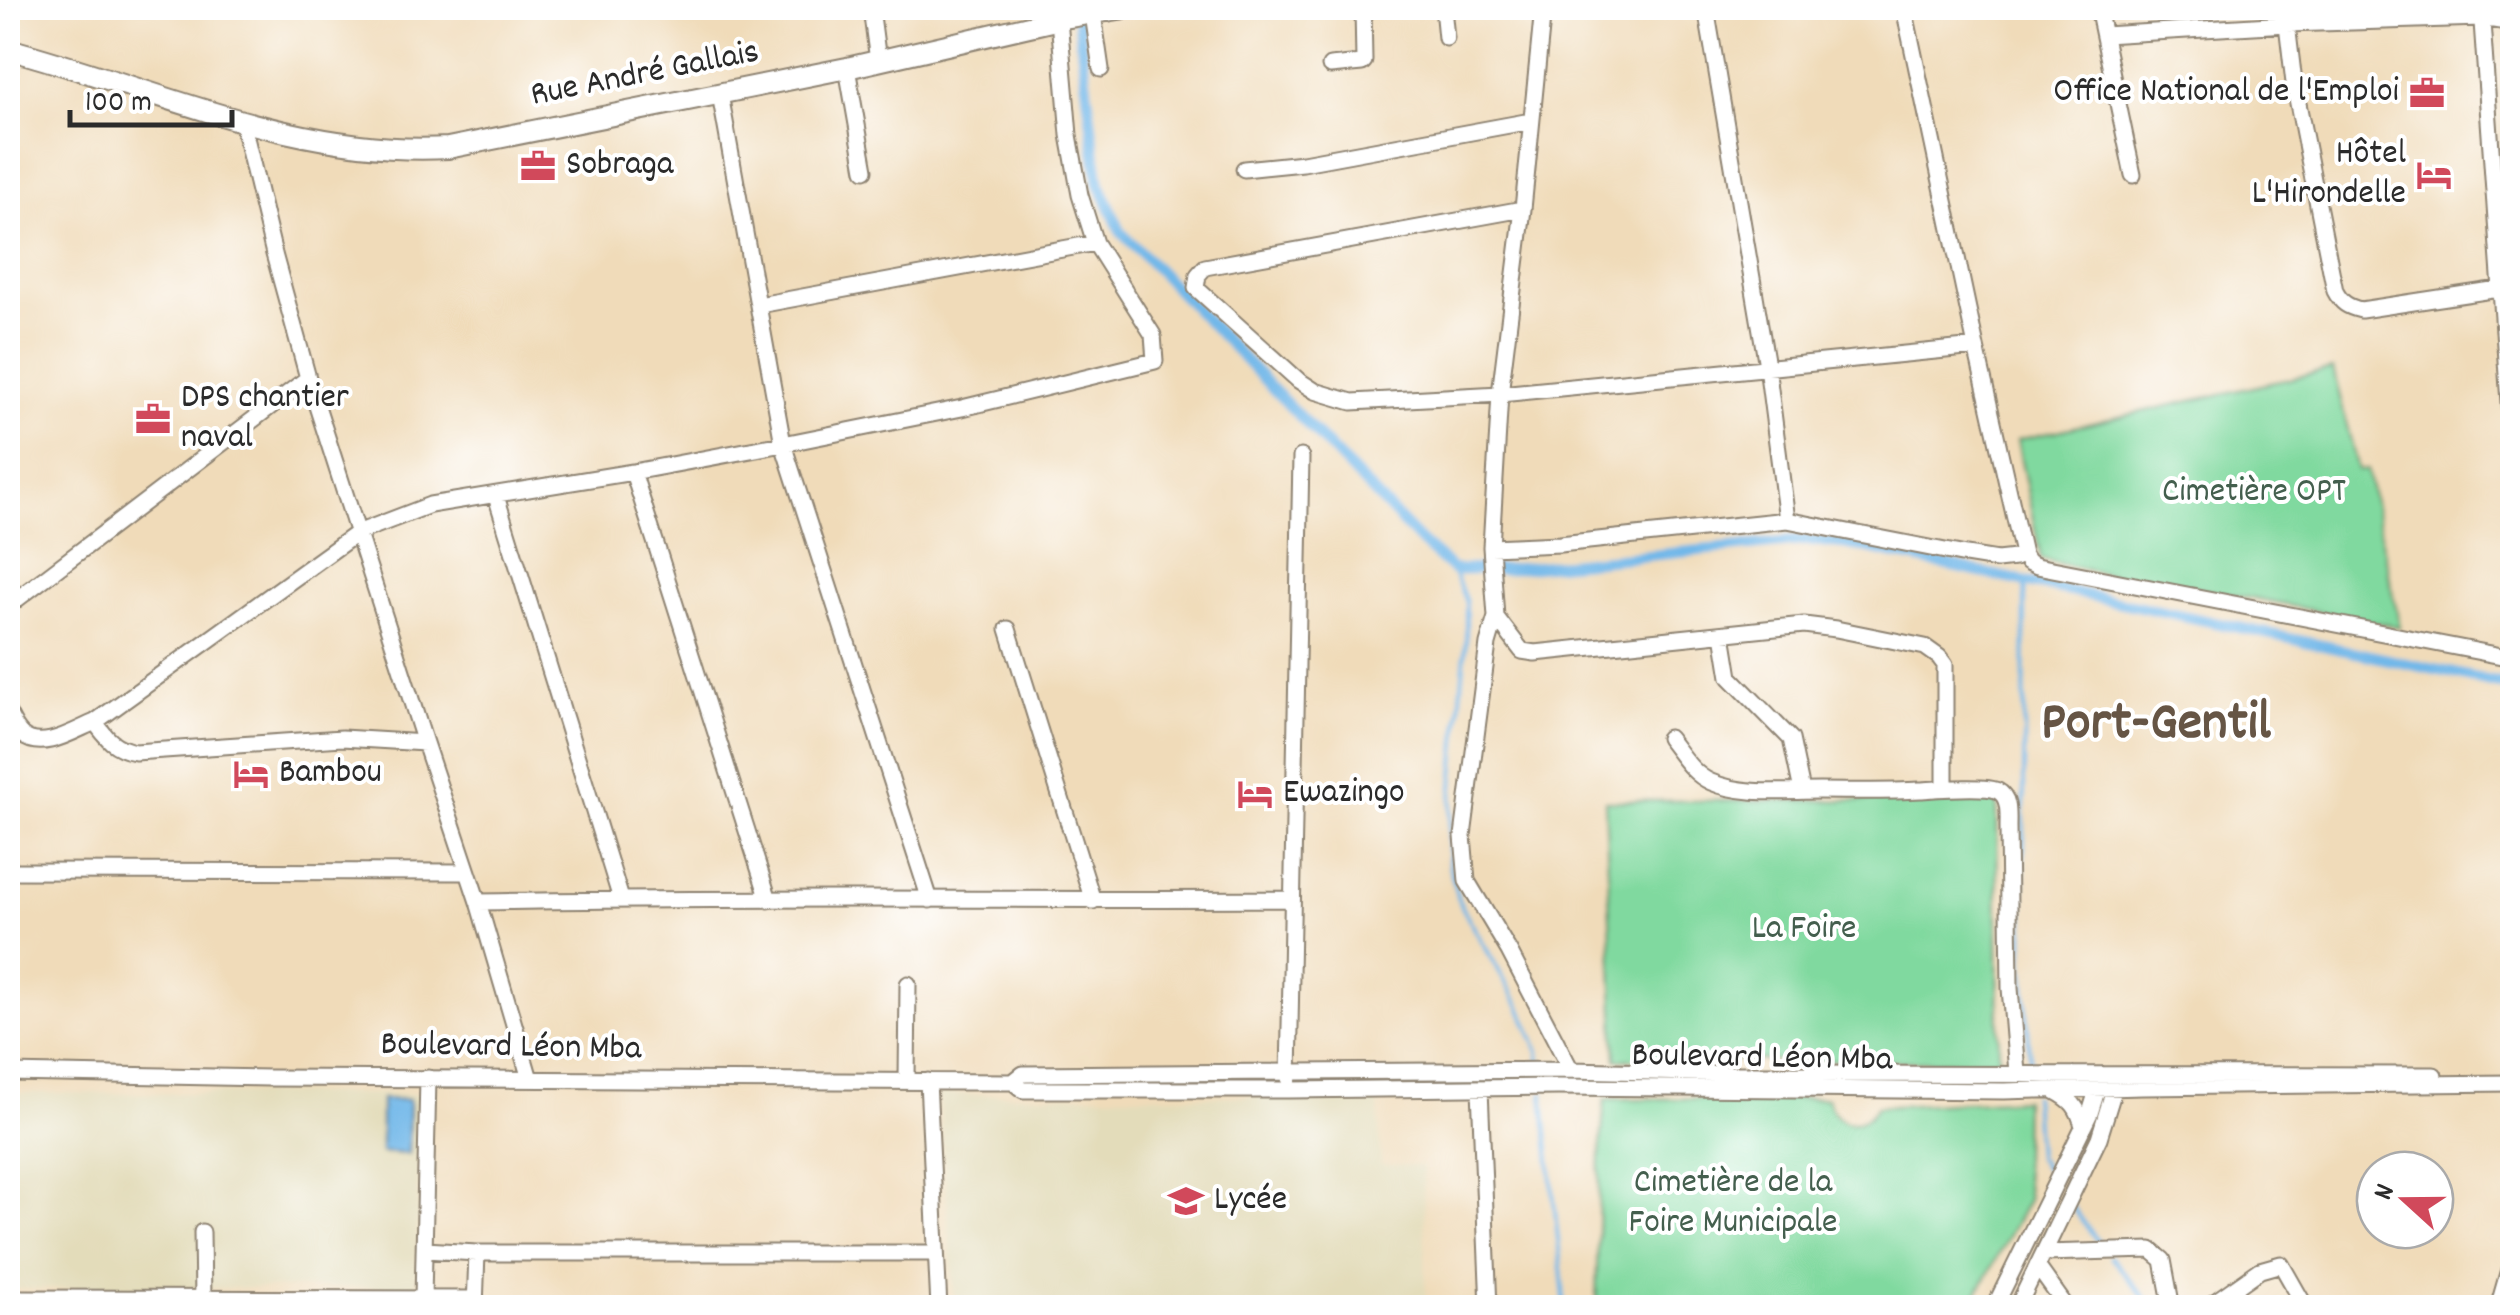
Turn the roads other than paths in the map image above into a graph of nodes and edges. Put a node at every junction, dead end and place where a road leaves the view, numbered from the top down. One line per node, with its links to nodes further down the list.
1 (872, 8): 17 (street)
2 (1125, 8): 10 (main road, Rue André Gallais)
3 (1363, 8): 18 (street)
4 (1443, 8): 15 (street)
5 (1543, 8): 23 (street)
6 (1706, 8): 32 (street)
7 (1904, 8): 31 (street)
8 (2098, 8): 14 (street)
9 (2481, 13): 12 (street); 13 (street); 29 (street)
10 (1090, 14): 11 (main road, Rue André Gallais); 20 (street)
11 (1060, 15): 17 (main road, Rue André Gallais); 28 (street)
12 (2512, 23)
13 (2286, 24): 14 (street); 29 (street)
14 (2104, 35): 26 (street)
15 (1446, 38)
16 (8, 48): 22 (main road, Rue André Gallais)
17 (878, 60): 19 (main road, Rue André Gallais)
18 (1330, 66)
19 (847, 68): 21 (main road, Rue André Gallais); 25 (street)
20 (1101, 69)
21 (720, 94): 22 (main road, Rue André Gallais); 30 (street)
22 (242, 121): 33 (street)
23 (1532, 121): 24 (street); 27 (street)
24 (1244, 169)
25 (865, 170)
26 (2133, 175)
27 (1523, 209): 34 (street); 34 (street)
28 (1095, 244): 30 (street); 35 (street)
29 (2506, 287): 36 (street)
30 (759, 305): 35 (street)
31 (1976, 347): 32 (street); 43 (street)
32 (1766, 366): 34 (street); 40 (street)
33 (308, 378): 41 (street); 44 (street)
34 (1500, 394): 42 (street)
35 (783, 444): 38 (street); 62 (street)
36 (2512, 445)
37 (1301, 457): 60 (street)
38 (633, 472): 39 (street); 61 (street)
39 (496, 496): 41 (street); 59 (street)
40 (1787, 520): 42 (street); 43 (street)
41 (358, 533): 52 (street); 54 (street)
42 (1491, 552): 45 (street)
43 (2023, 554): 50 (street)
44 (8, 606)
45 (1496, 617): 48 (street); 49 (street)
46 (1008, 630): 63 (street)
47 (1723, 634): 48 (street); 55 (street); 56 (street)
48 (1522, 651): 49 (street)
49 (1487, 654): 66 (street)
50 (2512, 658)
51 (8, 713): 52 (street)
52 (95, 722): 54 (street)
53 (1668, 738): 56 (street)
54 (424, 742): 58 (street)
55 (1945, 788): 56 (street); 68 (street)
56 (1802, 791)
57 (8, 871): 58 (street)
58 (467, 872): 64 (street)
59 (621, 899): 61 (street); 64 (street)
60 (1292, 899): 63 (street); 67 (street)
61 (769, 900): 62 (street)
62 (930, 900): 63 (street)
63 (1093, 900)
64 (478, 902): 72 (street)
65 (908, 984): 73 (street)
66 (1571, 1070): 67 (street, Boulevard Léon Mba); 68 (street, Boulevard Léon Mba)
67 (1289, 1072): 76 (street, Boulevard Léon Mba); 79 (street)
68 (2020, 1073): 75 (street, Boulevard Léon Mba)
69 (8, 1074): 71 (street, Boulevard Léon Mba)
70 (2512, 1074): 75 (street, Boulevard Léon Mba)
71 (428, 1078): 72 (street, Boulevard Léon Mba); 85 (street)
72 (530, 1078): 73 (street, Boulevard Léon Mba)
73 (907, 1080): 74 (street, Boulevard Léon Mba)
74 (928, 1081): 76 (street, Boulevard Léon Mba); 87 (street)
75 (2108, 1081): 78 (street, Boulevard Léon Mba); 81 (street, Boulevard Léon Mba); 82 (street); 83 (street)
76 (1013, 1082): 79 (street, Boulevard Léon Mba)
77 (2512, 1083): 78 (street, Boulevard Léon Mba)
78 (2142, 1087): 83 (street)
79 (1289, 1090): 80 (street, Boulevard Léon Mba)
80 (1480, 1090): 81 (street, Boulevard Léon Mba); 97 (street)
81 (2050, 1091): 82 (street)
82 (2083, 1126): 98 (street)
83 (2099, 1138): 88 (street)
84 (202, 1232): 91 (street)
85 (425, 1250): 86 (street); 92 (street)
86 (477, 1253): 87 (street); 94 (street)
87 (936, 1254): 96 (street)
88 (2040, 1260): 99 (street); 100 (street); 101 (street)
89 (2512, 1260): 95 (street)
90 (8, 1298): 93 (street)
91 (203, 1299): 92 (street); 93 (street)
92 (422, 1299): 94 (street)
93 (141, 1303)
94 (475, 1303)
95 (2502, 1306)
96 (940, 1308)
97 (1489, 1308)
98 (1994, 1308)
99 (2017, 1308)
100 (2067, 1308)
101 (2172, 1308)
102 (2206, 1308): 103 (street)
103 (2306, 1308)

